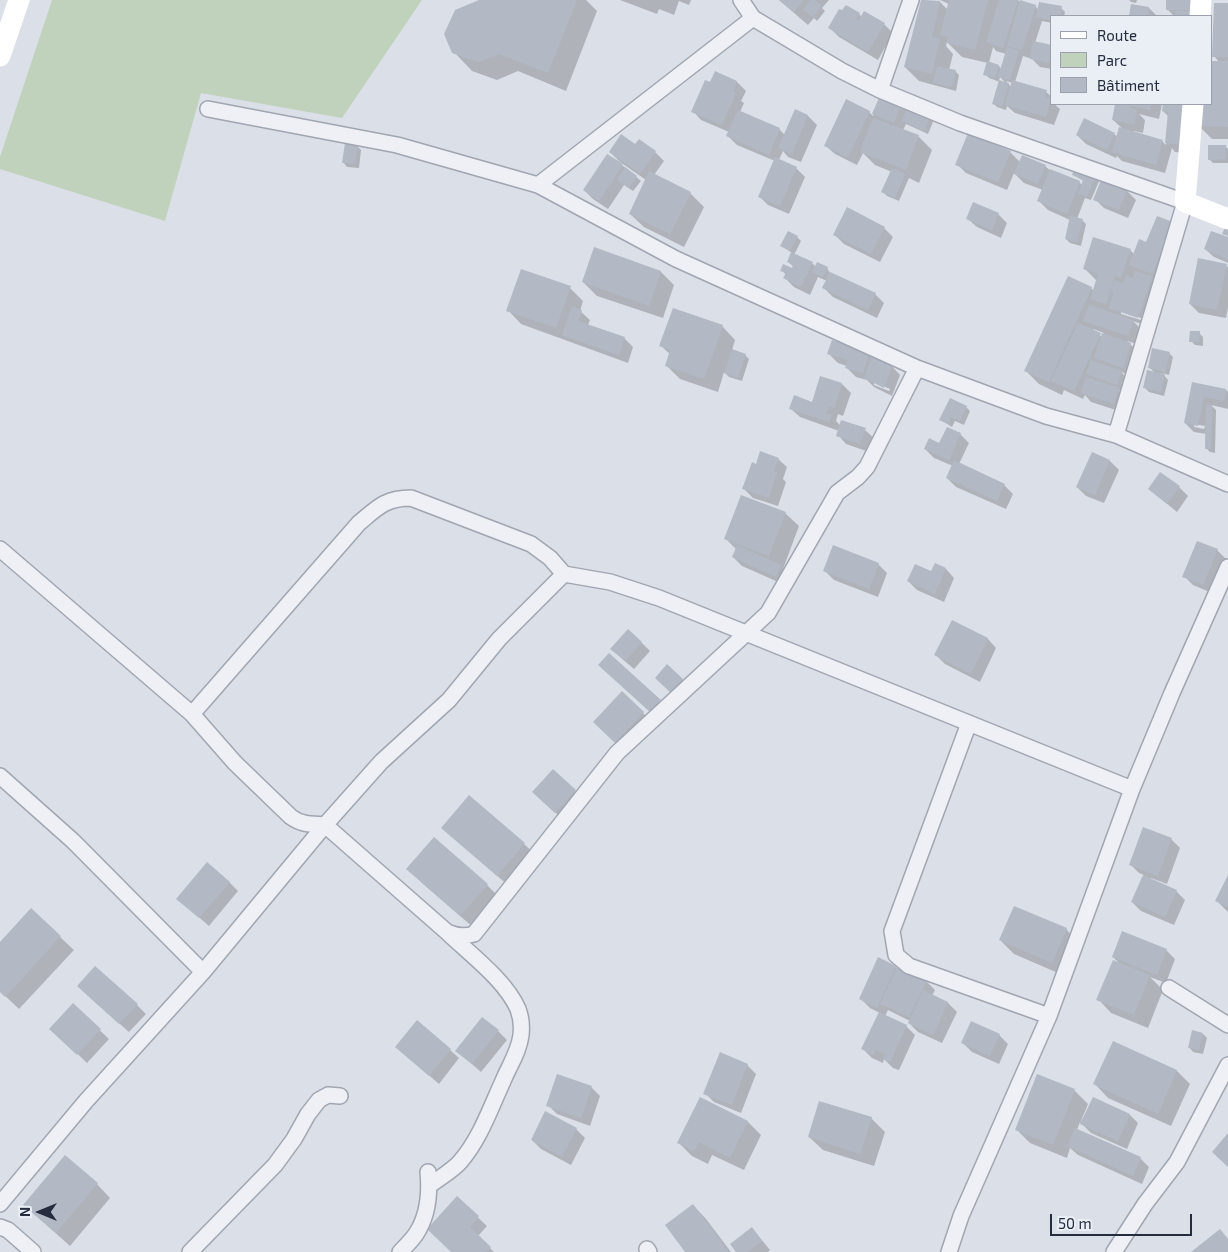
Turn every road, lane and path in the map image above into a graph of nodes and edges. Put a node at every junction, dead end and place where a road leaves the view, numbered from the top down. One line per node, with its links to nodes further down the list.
1 (20, 0): 7 (street)
2 (740, 0): 6 (street)
3 (911, 0): 8 (street)
4 (1201, 0): 5 (street)
5 (1200, 15)
6 (753, 18): 8 (street); 11 (street)
7 (0, 56)
8 (880, 90): 12 (street)
9 (1193, 105): 12 (street)
10 (208, 110): 11 (street)
11 (538, 185): 14 (street)
12 (1185, 202): 13 (street); 15 (street)
13 (1228, 219)
14 (917, 368): 15 (street); 20 (street)
15 (1116, 435): 16 (street)
16 (1228, 484)
17 (0, 549): 21 (street)
18 (1228, 567): 24 (street)
19 (564, 574): 20 (street); 21 (street); 25 (street)
20 (748, 633): 22 (street); 26 (street)
21 (192, 714): 25 (street)
22 (969, 723): 24 (street); 29 (street)
23 (0, 776): 27 (street)
24 (1132, 789): 29 (street)
25 (325, 825): 26 (street); 27 (street)
26 (447, 932): 37 (street)
27 (203, 972): 33 (street)
28 (1169, 988): 30 (street)
29 (1048, 1016): 38 (street)
30 (1228, 1025)
31 (1228, 1065): 39 (street)
32 (340, 1096): 36 (street)
33 (0, 1204)
34 (0, 1227): 35 (street)
35 (33, 1252)
36 (190, 1252)
37 (400, 1252)
38 (949, 1252)
39 (1114, 1252)

